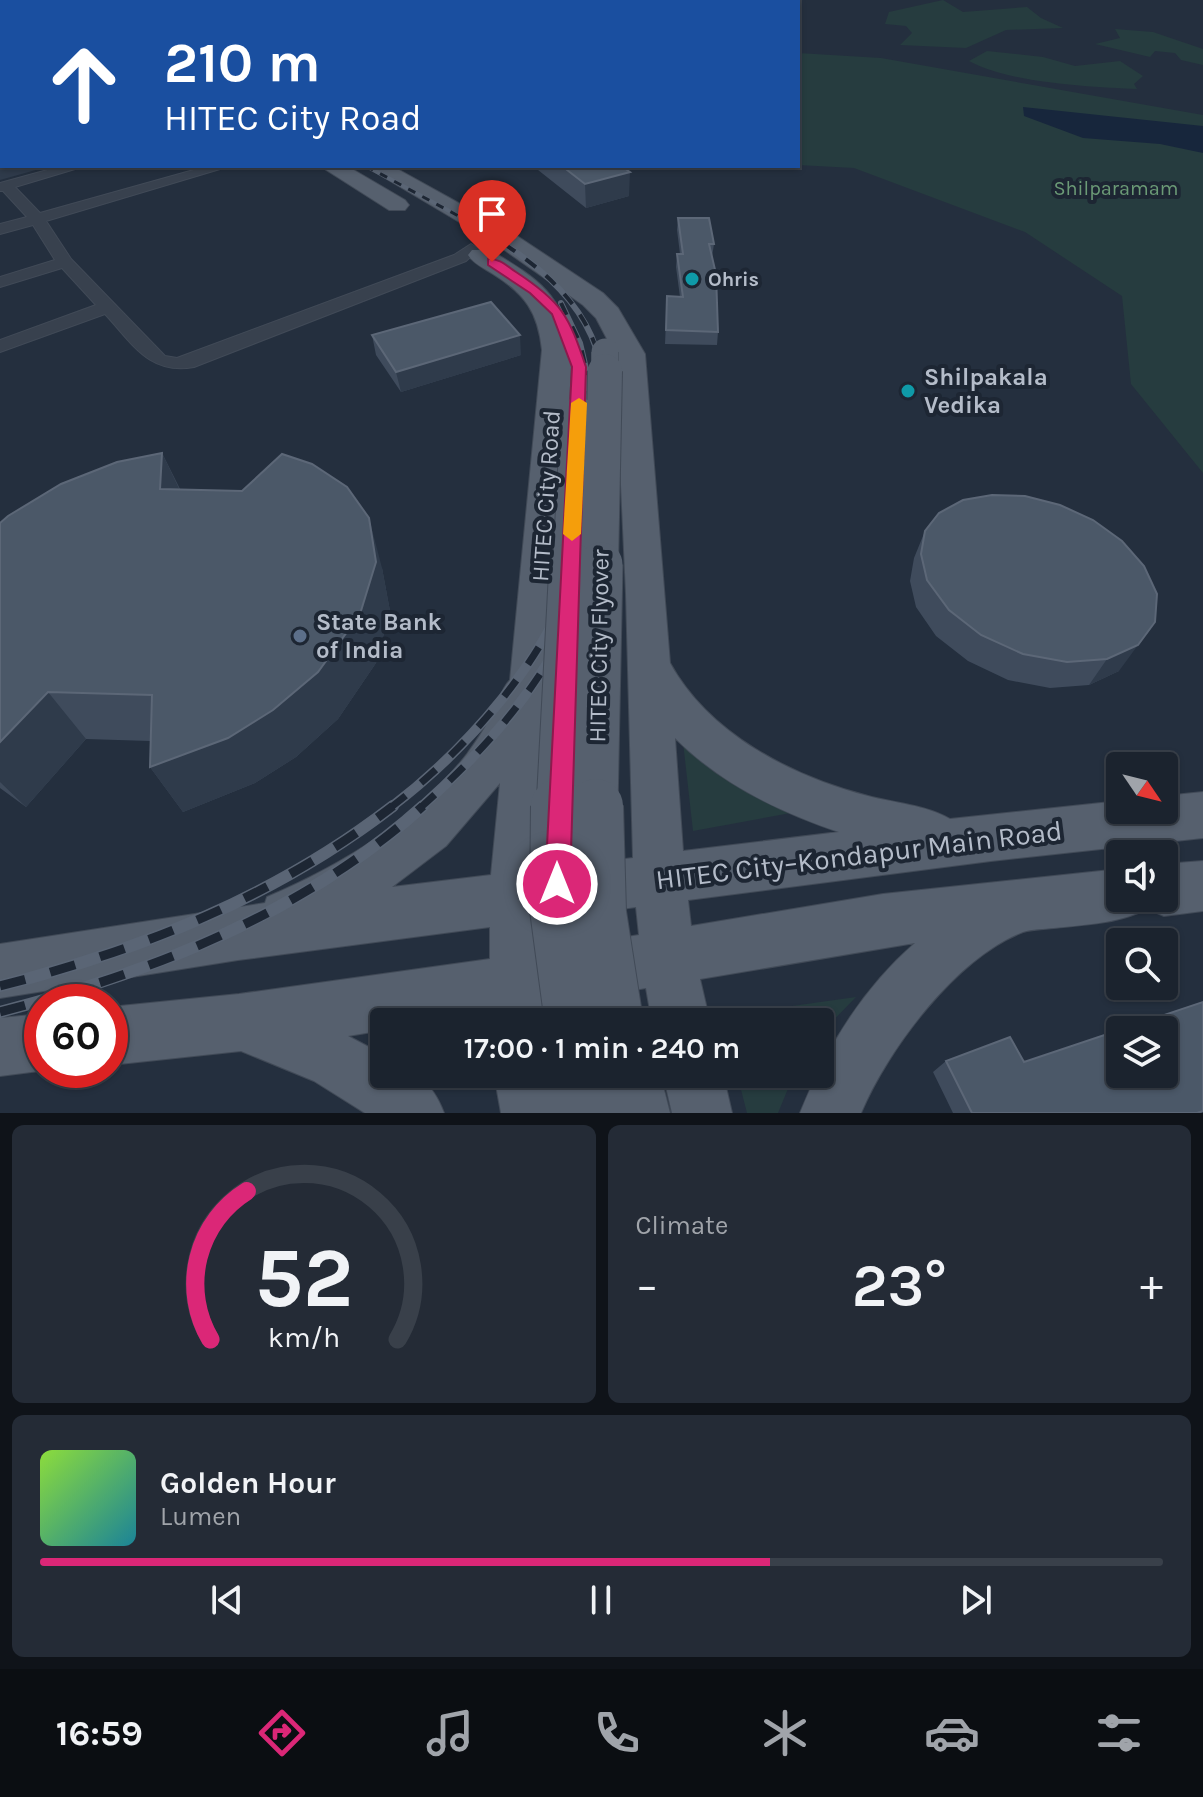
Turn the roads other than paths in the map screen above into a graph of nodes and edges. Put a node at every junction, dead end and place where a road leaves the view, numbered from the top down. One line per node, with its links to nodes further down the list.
1 (71, 168): 5 (street)
2 (216, 168): 6 (street)
3 (334, 168): 7 (main road)
4 (380, 168): 13 (main road, HITEC City Road)
5 (5, 188): 6 (street)
6 (37, 219): 8 (street); 11 (street)
7 (420, 219)
8 (0, 229)
9 (446, 234): 10 (main road, HITEC City Road)
10 (471, 249): 13 (main road, HITEC City Road); 14 (street)
11 (65, 262): 12 (street); 14 (street)
12 (0, 282)
13 (550, 286): 16 (main road, HITEC City Flyover); 17 (main road, HITEC City Road); 18 (main road, HITEC City Road)
14 (110, 306): 15 (street)
15 (0, 346)
16 (592, 360): 33 (main road, HITEC City Flyover, bridge); 34 (main road, HITEC City Flyover, bridge)
17 (646, 594): 18 (main road); 19 (main road, HITEC City Road)
18 (539, 602): 20 (main road, HITEC City Road)
19 (650, 665): 22 (main road); 23 (main road, HITEC City Road)
20 (533, 669): 27 (main road, HITEC City Road); 29 (main road)
21 (1203, 815): 22 (main road, HITEC City–Kondapur Main Road)
22 (991, 837): 23 (main road, HITEC City–Kondapur Main Road)
23 (659, 879): 27 (main road, HITEC City–Kondapur Main Road); 30 (main road, HITEC City Road)
24 (1203, 886): 25 (main road)
25 (1178, 889)
26 (1106, 897): 28 (main road)
27 (515, 899): 29 (main road, HITEC City–Kondapur Main Road); 32 (main road, HITEC City Road)
28 (1020, 906): 30 (main road); 49 (main road)
29 (238, 933): 31 (main road)
30 (668, 956): 32 (main road); 35 (main road, HITEC City Road)
31 (0, 971)
32 (518, 1002): 36 (main road)
33 (570, 1008)
34 (614, 1008)
35 (678, 1008)
36 (239, 1023): 37 (main road); 44 (main road)
37 (128, 1034)
38 (24, 1045): 39 (main road)
39 (0, 1047)
40 (527, 1088): 45 (main road)
41 (585, 1088): 46 (main road)
42 (634, 1088): 47 (main road)
43 (696, 1088): 48 (main road)
44 (414, 1113)
45 (531, 1113)
46 (590, 1113)
47 (640, 1113)
48 (702, 1113)
49 (830, 1113)

